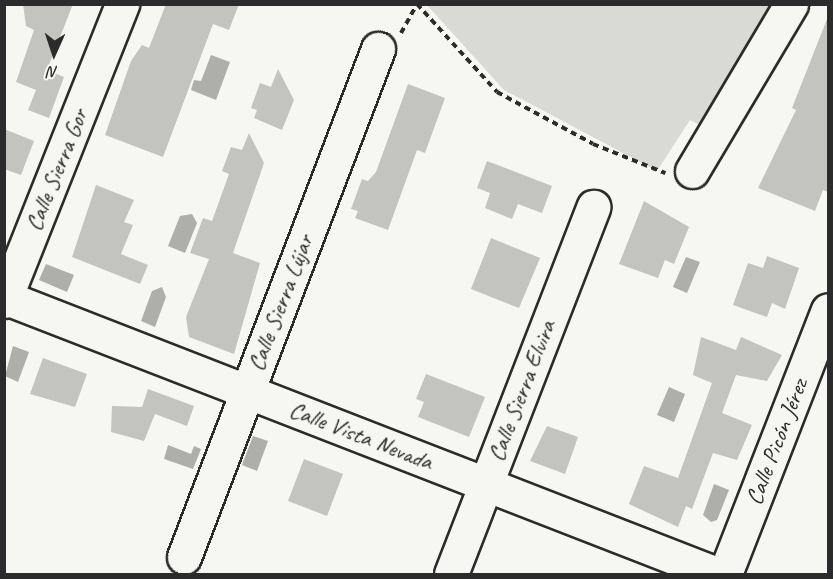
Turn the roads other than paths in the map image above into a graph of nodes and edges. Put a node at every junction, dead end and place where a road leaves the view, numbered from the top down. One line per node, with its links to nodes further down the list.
1 (122, 4): 6 (street, Calle Sierra Gor)
2 (791, 4): 4 (street)
3 (378, 49): 8 (street, Calle Sierra Lújar)
4 (692, 171)
5 (593, 207): 9 (street, Calle Sierra Elvira)
6 (5, 299): 8 (street, Calle Vista Nevada)
7 (828, 310): 13 (street, Calle Picón Jérez)
8 (246, 392): 9 (street, Calle Vista Nevada); 10 (street, Calle Sierra Lújar)
9 (486, 485): 11 (street, Calle Sierra Elvira); 12 (street, Calle Vista Nevada)
10 (184, 557)
11 (451, 574)
12 (717, 574)
13 (725, 574)

